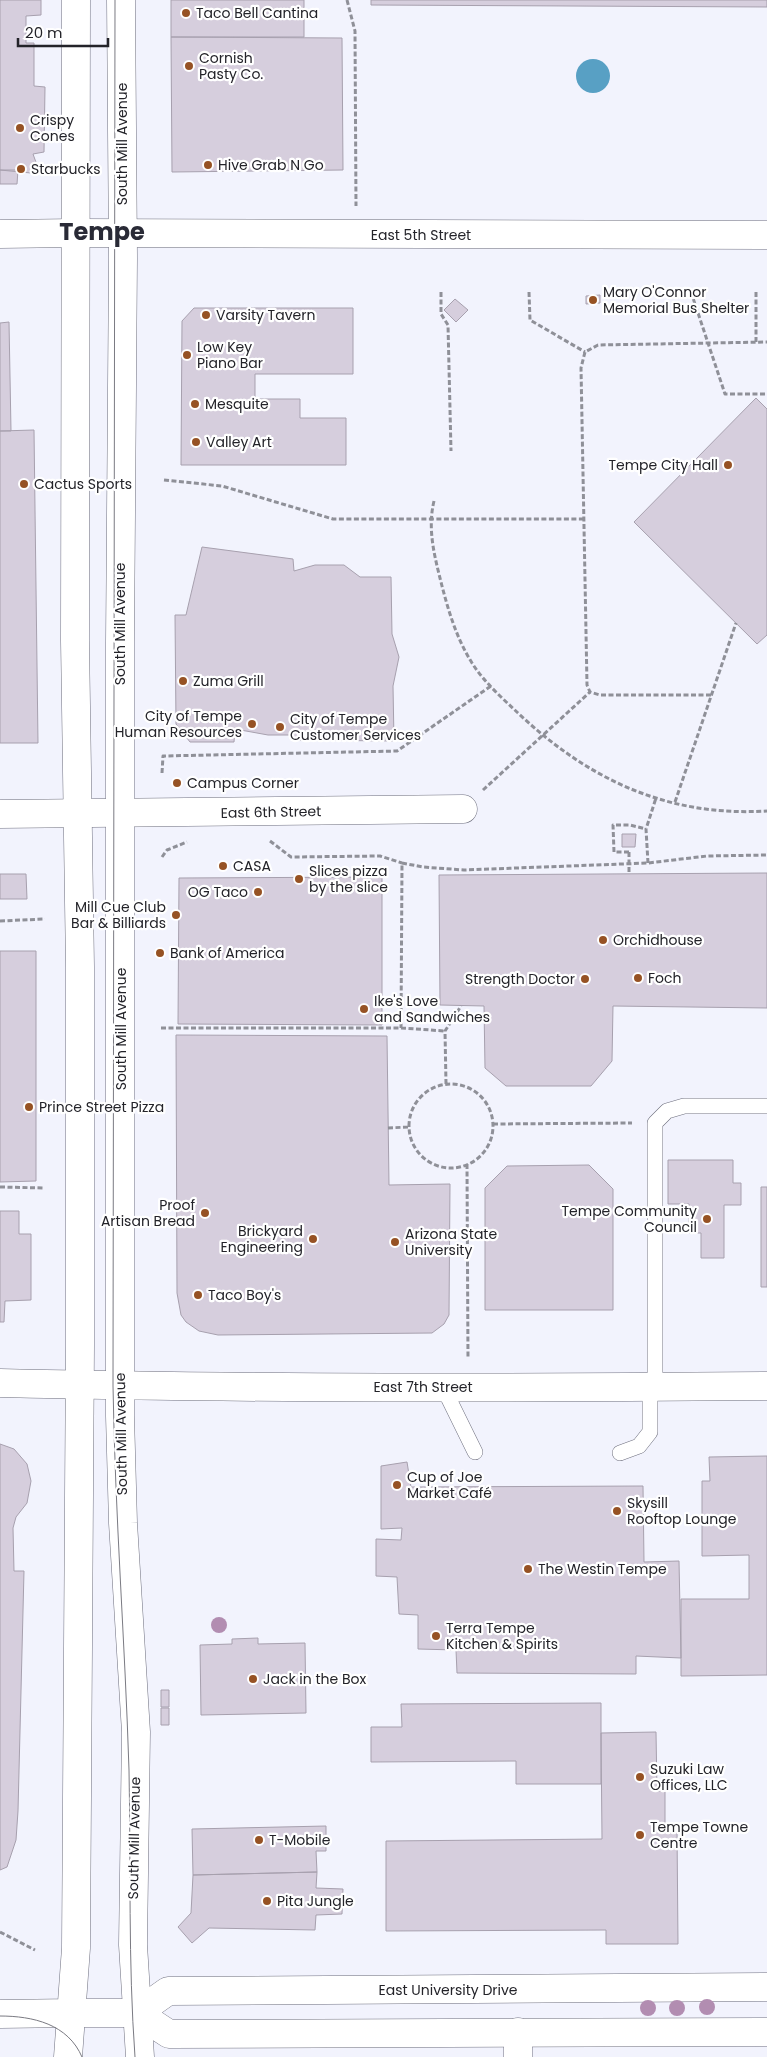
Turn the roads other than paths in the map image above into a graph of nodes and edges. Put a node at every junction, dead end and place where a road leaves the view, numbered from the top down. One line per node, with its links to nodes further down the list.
1 (76, 0): 3 (main road)
2 (121, 0): 5 (main road, South Mill Avenue)
3 (75, 233): 4 (main road, East 5th Street); 5 (main road, East 5th Street); 8 (main road)
4 (0, 234)
5 (123, 234): 6 (main road, East 5th Street); 9 (main road, South Mill Avenue)
6 (767, 235)
7 (462, 809): 9 (main road, East 6th Street)
8 (79, 813): 9 (main road, East 6th Street); 10 (main road, East 6th Street); 13 (main road)
9 (121, 813): 14 (main road, South Mill Avenue)
10 (0, 814)
11 (767, 1106): 17 (lane)
12 (0, 1382): 13 (main road, East 7th Street)
13 (80, 1385): 14 (main road, East 7th Street); 25 (main road)
14 (121, 1386): 16 (main road, East 7th Street); 23 (main road, South Mill Avenue)
15 (767, 1386): 17 (main road, East 7th Street)
16 (456, 1387): 17 (main road, East 7th Street); 19 (lane)
17 (652, 1387): 18 (lane)
18 (650, 1432): 20 (lane); 21 (lane)
19 (476, 1452)
20 (650, 1452)
21 (620, 1453)
22 (767, 1987): 23 (main road, East University Drive)
23 (137, 2013): 25 (main road); 27 (main road); 29 (main road, South Mill Avenue)
24 (0, 2014): 25 (main road)
25 (72, 2014): 28 (main road)
26 (767, 2032): 27 (main road)
27 (518, 2044)
28 (68, 2057)
29 (140, 2057)

